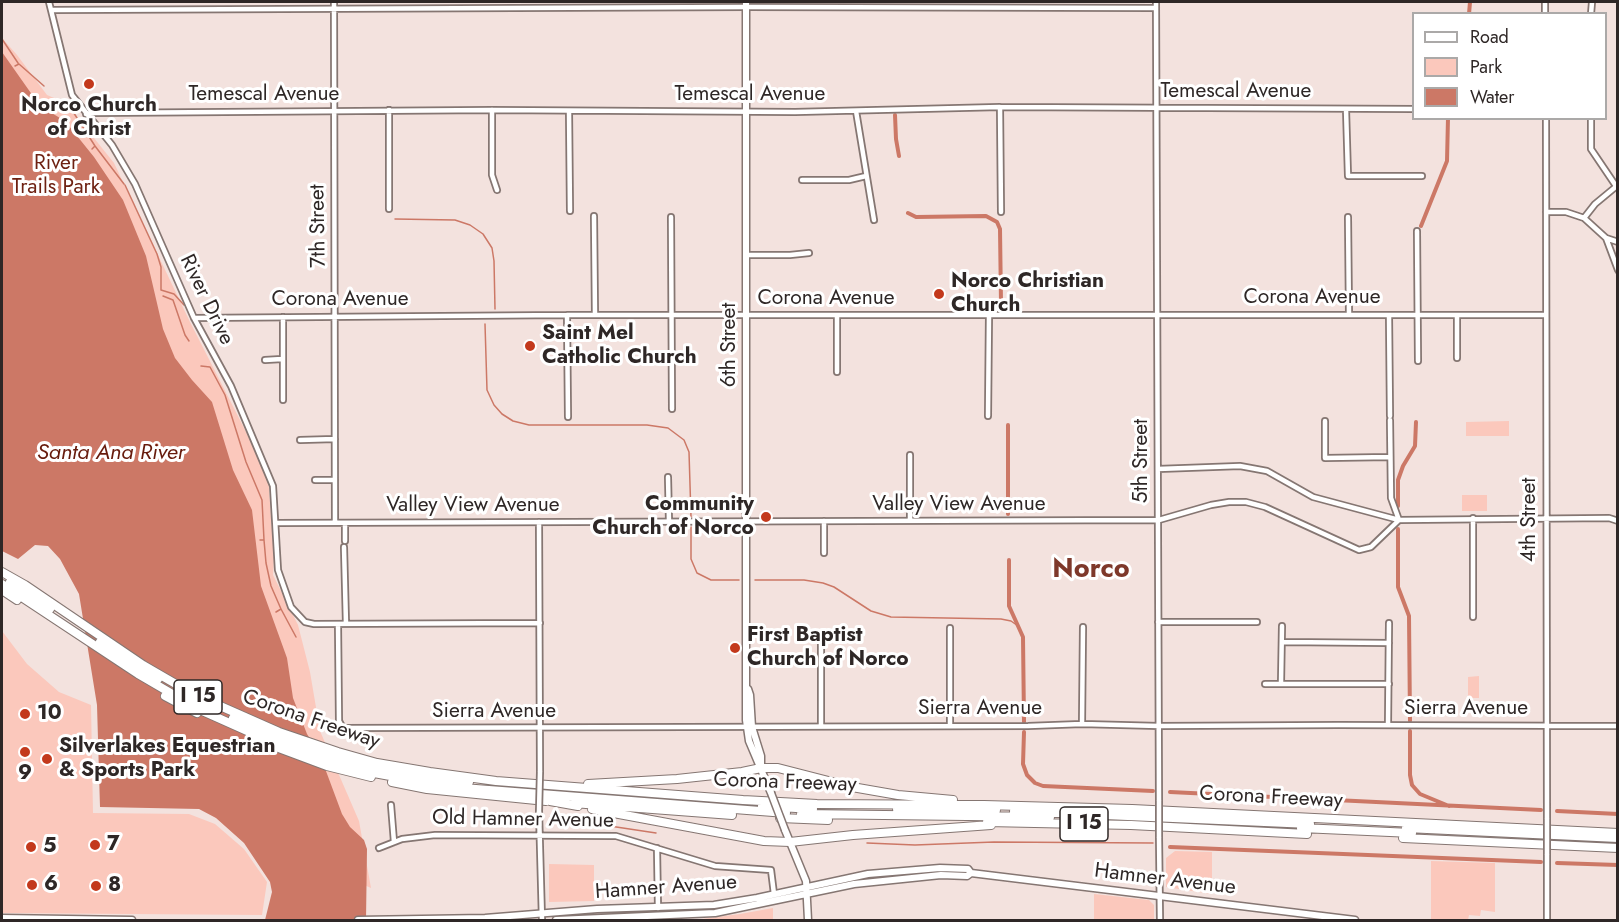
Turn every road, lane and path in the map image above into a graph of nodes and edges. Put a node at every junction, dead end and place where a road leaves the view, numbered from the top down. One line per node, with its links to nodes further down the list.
1 (49, 2): 6 (street, River Drive)
2 (334, 2): 5 (street, 7th Street)
3 (746, 4): 4 (street); 5 (street); 15 (main road, 6th Street)
4 (1156, 5): 8 (street, 5th Street)
5 (334, 9): 6 (street); 13 (street, 7th Street)
6 (51, 10): 17 (street, River Drive)
7 (1000, 107): 8 (street, Temescal Avenue); 16 (street, Temescal Avenue); 27 (street)
8 (1157, 109): 9 (street, Temescal Avenue); 40 (street, 5th Street)
9 (1346, 109): 10 (street, Temescal Avenue); 21 (street)
10 (1412, 109)
11 (389, 110): 12 (street, Temescal Avenue); 13 (street, Temescal Avenue); 25 (street)
12 (492, 110): 14 (street, Temescal Avenue); 24 (street)
13 (335, 111): 17 (street, Temescal Avenue); 53 (street, 7th Street)
14 (569, 111): 15 (street, Temescal Avenue); 26 (street)
15 (746, 111): 16 (street, Temescal Avenue); 38 (main road, 6th Street)
16 (856, 111): 20 (street)
17 (86, 114): 54 (street, River Drive)
18 (1546, 120): 28 (street, 4th Street)
19 (1591, 120): 23 (street)
20 (866, 176): 22 (street); 33 (street)
21 (1422, 176)
22 (802, 180)
23 (1617, 185): 32 (street)
24 (497, 190)
25 (389, 209)
26 (570, 211)
27 (1001, 212)
28 (1546, 212): 32 (street); 48 (street, 4th Street)
29 (594, 216): 42 (street)
30 (671, 217): 50 (street)
31 (1348, 217): 44 (street)
32 (1584, 218): 35 (street)
33 (874, 220)
34 (1417, 231): 46 (street)
35 (1606, 238): 36 (street); 39 (street)
36 (1617, 242)
37 (809, 253): 38 (street)
38 (747, 255): 51 (main road, 6th Street)
39 (1617, 270)
40 (1158, 314): 43 (street, Corona Avenue); 44 (street, Corona Avenue); 69 (street, 5th Street)
41 (567, 315): 42 (street, Corona Avenue); 53 (street, Corona Avenue); 63 (street)
42 (595, 315): 50 (street, Corona Avenue)
43 (989, 315): 52 (street, Corona Avenue); 62 (street)
44 (1349, 315): 45 (street, Corona Avenue)
45 (1389, 315): 46 (street, Corona Avenue); 68 (street)
46 (1418, 315): 47 (street, Corona Avenue); 58 (street)
47 (1457, 315): 48 (street, Corona Avenue); 55 (street)
48 (1546, 315): 76 (street, 4th Street)
49 (283, 316): 53 (street, Corona Avenue); 54 (street, Corona Avenue); 56 (street)
50 (673, 316): 51 (street, Corona Avenue); 61 (street)
51 (747, 316): 52 (street, Corona Avenue); 77 (main road, 6th Street)
52 (837, 316): 59 (street)
53 (336, 317): 65 (street, 7th Street)
54 (194, 318): 83 (street, River Drive)
55 (1457, 358)
56 (282, 359): 57 (street); 60 (street)
57 (265, 360)
58 (1418, 362)
59 (837, 372)
60 (283, 400)
61 (672, 409)
62 (988, 416)
63 (568, 417)
64 (1326, 421): 68 (street)
65 (335, 439): 66 (street); 72 (street, 7th Street)
66 (300, 440)
67 (910, 454): 82 (street)
68 (1390, 457): 75 (street)
69 (1158, 469): 74 (street, 5th Street); 75 (street)
70 (668, 477): 81 (street)
71 (315, 480): 72 (street)
72 (335, 480): 84 (street, 7th Street)
73 (1473, 518): 75 (street); 76 (street); 91 (street)
74 (1159, 520): 75 (street, Valley View Avenue); 82 (street, Valley View Avenue); 93 (street, 5th Street)
75 (1399, 520)
76 (1547, 520): 79 (street); 114 (street, 4th Street)
77 (747, 521): 78 (street, Valley View Avenue); 81 (street, Valley View Avenue); 116 (main road, 6th Street)
78 (824, 521): 82 (street, Valley View Avenue); 86 (street)
79 (1617, 521)
80 (539, 522): 81 (street, Valley View Avenue); 85 (street, Valley View Avenue); 95 (street)
81 (669, 522)
82 (910, 522)
83 (276, 523): 84 (street, Valley View Avenue); 97 (street, River Drive)
84 (335, 523): 85 (street, Valley View Avenue)
85 (345, 523): 98 (street)
86 (824, 553)
87 (2, 572): 92 (highway, Corona Freeway / I 15)
88 (2, 577): 92 (highway)
89 (2, 584): 102 (highway)
90 (2, 591): 102 (highway, Corona Freeway / I 15)
91 (1473, 617)
92 (71, 620): 118 (highway, Corona Freeway / I 15)
93 (1158, 622): 94 (street); 113 (street, 5th Street)
94 (1257, 622)
95 (540, 623): 98 (street); 117 (street)
96 (1389, 623): 105 (street)
97 (338, 624): 98 (street); 117 (street, Sierra Avenue)
98 (346, 624)
99 (1282, 626): 104 (street)
100 (1083, 627): 109 (street)
101 (950, 628): 110 (street)
102 (73, 634): 118 (highway, Corona Freeway / I 15)
103 (821, 641): 112 (street)
104 (1282, 642): 105 (street); 106 (street)
105 (1389, 644): 108 (street)
106 (1281, 683): 107 (street); 108 (street)
107 (1265, 684)
108 (1389, 684): 111 (street)
109 (1082, 724): 110 (street, Sierra Avenue); 113 (street, Sierra Avenue)
110 (950, 725): 112 (street, Sierra Avenue)
111 (1388, 725): 113 (street, Sierra Avenue); 114 (street, Sierra Avenue)
112 (821, 726): 116 (street, Sierra Avenue)
113 (1159, 726): 142 (street, 5th Street, bridge)
114 (1547, 726): 115 (street, Sierra Avenue); 155 (street, 4th Street, bridge)
115 (1617, 726)
116 (749, 727): 117 (street, Sierra Avenue); 119 (main road, 6th Street)
117 (540, 728): 128 (street, bridge)
118 (338, 761): 120 (highway, Corona Freeway / I 15); 121 (highway, Corona Freeway / I 15); 126 (highway)
119 (761, 768): 120 (highway); 123 (highway); 132 (main road, 6th Street, bridge)
120 (551, 786): 123 (highway, Corona Freeway / I 15)
121 (550, 801): 125 (highway, Corona Freeway / I 15); 132 (highway)
122 (391, 805): 131 (street)
123 (984, 805): 124 (highway, Corona Freeway / I 15)
124 (1390, 822): 126 (highway); 127 (highway, Corona Freeway / I 15)
125 (1045, 823): 129 (highway, Corona Freeway / I 15); 132 (highway)
126 (1357, 828): 129 (highway, I 15); 130 (highway)
127 (1617, 832)
128 (540, 836): 131 (street, Old Hamner Avenue); 134 (street, Old Hamner Avenue); 145 (street)
129 (1389, 837): 135 (highway, Corona Freeway / I 15)
130 (1617, 840)
131 (394, 842): 133 (street, Old Hamner Avenue)
132 (790, 842): 139 (main road, 6th Street)
133 (379, 848)
134 (657, 848): 140 (street, Old Hamner Avenue); 143 (street)
135 (1617, 848)
136 (971, 873): 137 (main road, Hamner Avenue); 138 (main road, Hamner Avenue); 142 (main road, Hamner Avenue)
137 (868, 874): 138 (main road); 139 (main road, Hamner Avenue)
138 (854, 884): 141 (main road, Hamner Avenue)
139 (807, 886): 140 (main road, Hamner Avenue); 141 (main road, 6th Street)
140 (774, 894): 144 (main road, Hamner Avenue)
141 (808, 894): 144 (main road, Hamner Avenue); 152 (main road, 6th Street)
142 (1159, 896): 147 (main road, Hamner Avenue); 153 (street, 5th Street)
143 (658, 908): 144 (main road, Hamner Avenue); 145 (main road, Hamner Avenue)
144 (688, 914): 151 (main road, Hamner Avenue)
145 (542, 917): 148 (main road, Hamner Avenue)
146 (2, 918): 149 (main road)
147 (1335, 919): 154 (main road, Hamner Avenue)
148 (375, 920): 150 (main road, Hamner Avenue)
149 (132, 921)
150 (358, 921)
151 (556, 921)
152 (808, 921)
153 (1160, 921)
154 (1355, 921)
155 (1547, 921)

